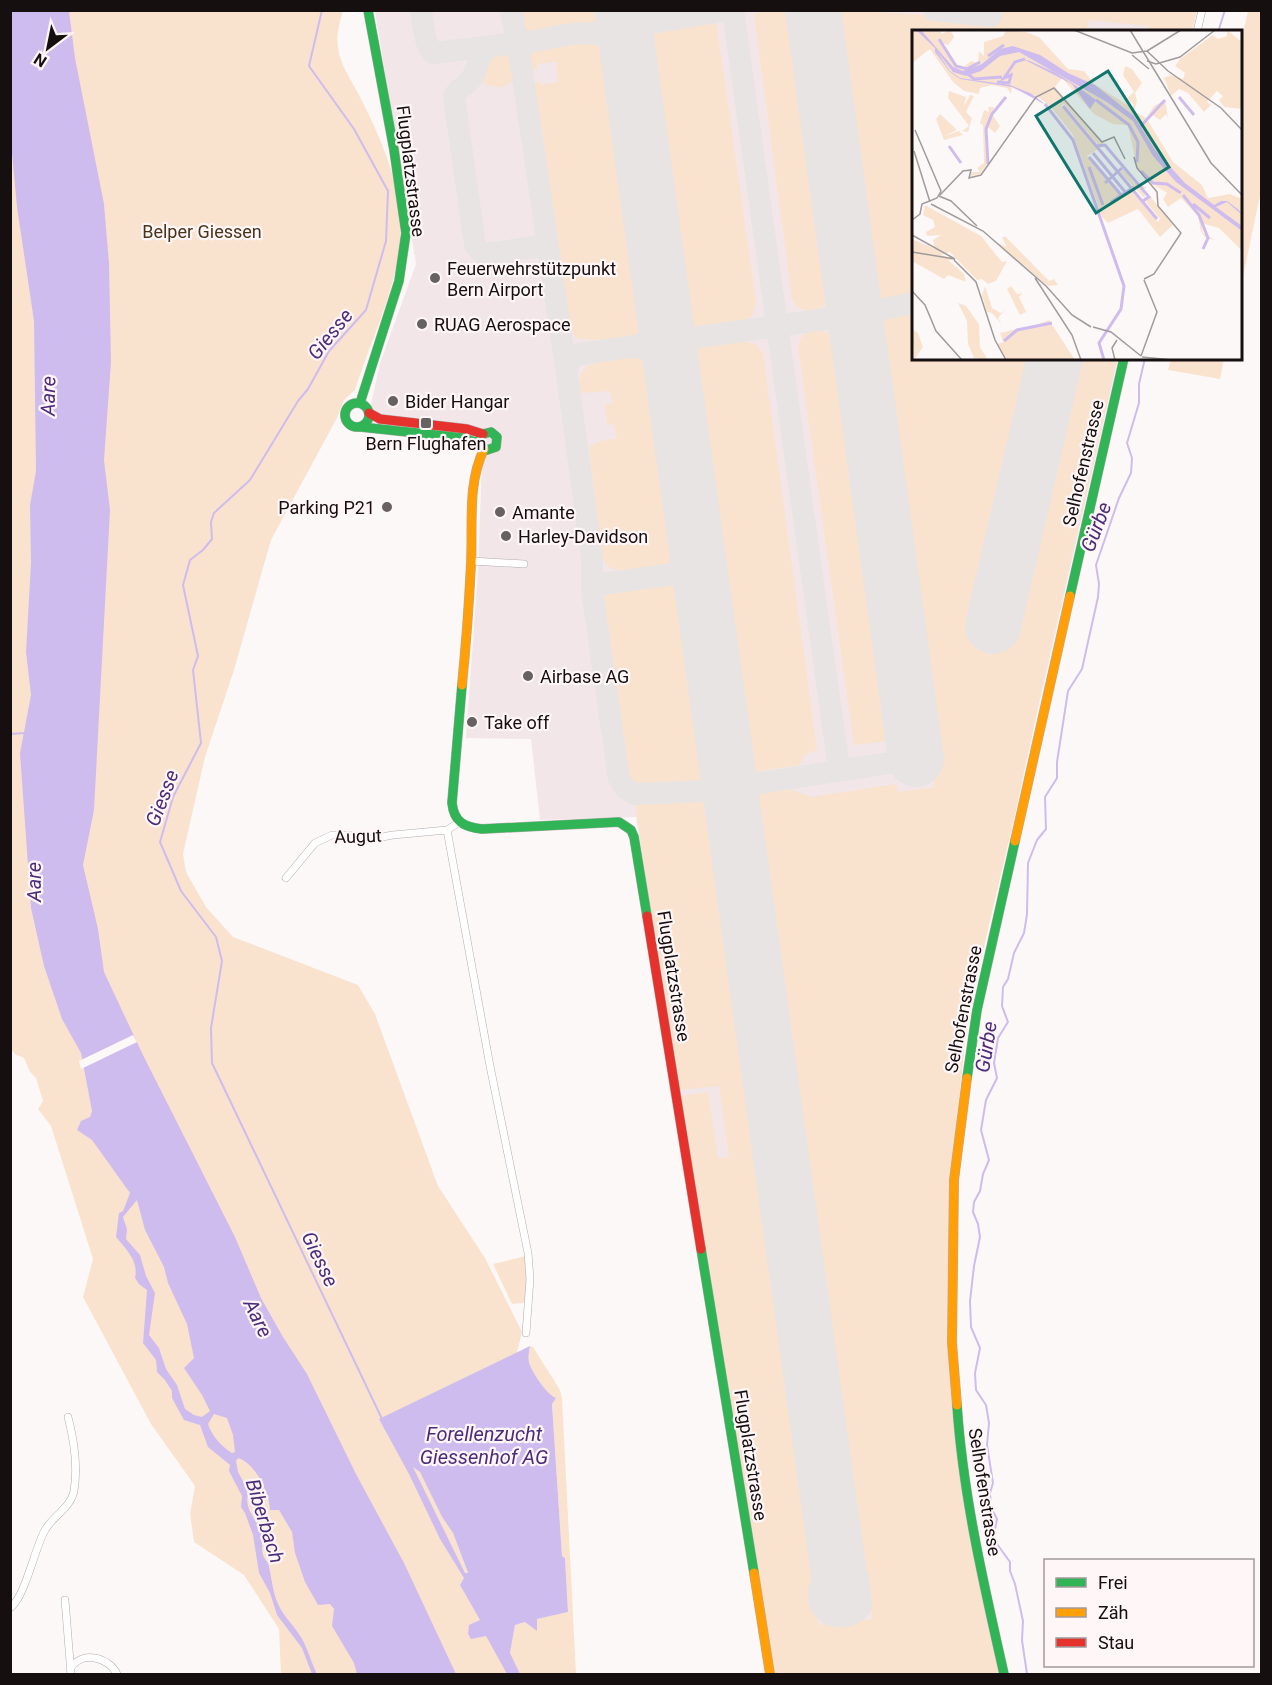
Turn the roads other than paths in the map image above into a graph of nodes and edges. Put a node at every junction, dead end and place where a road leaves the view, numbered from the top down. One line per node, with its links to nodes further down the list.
1 (368, 10): 5 (street, Flugplatzstrasse)
2 (1202, 10): 3 (street)
3 (1197, 30)
4 (1124, 360): 22 (street, Selhofenstrasse)
5 (360, 403): 6 (street); 7 (street)
6 (369, 413): 7 (street); 8 (street)
7 (361, 427): 9 (street)
8 (483, 434): 9 (street); 9 (street)
9 (482, 447): 10 (street)
10 (471, 561): 11 (street); 12 (street)
11 (525, 564)
12 (458, 823): 13 (street); 21 (street, Flugplatzstrasse)
13 (447, 830): 14 (street, Augut); 15 (street)
14 (286, 878)
15 (526, 1333)
16 (68, 1417): 18 (street)
17 (65, 1600): 19 (street)
18 (10, 1608)
19 (71, 1672): 20 (street)
20 (117, 1674)
21 (770, 1674)
22 (1004, 1674)

